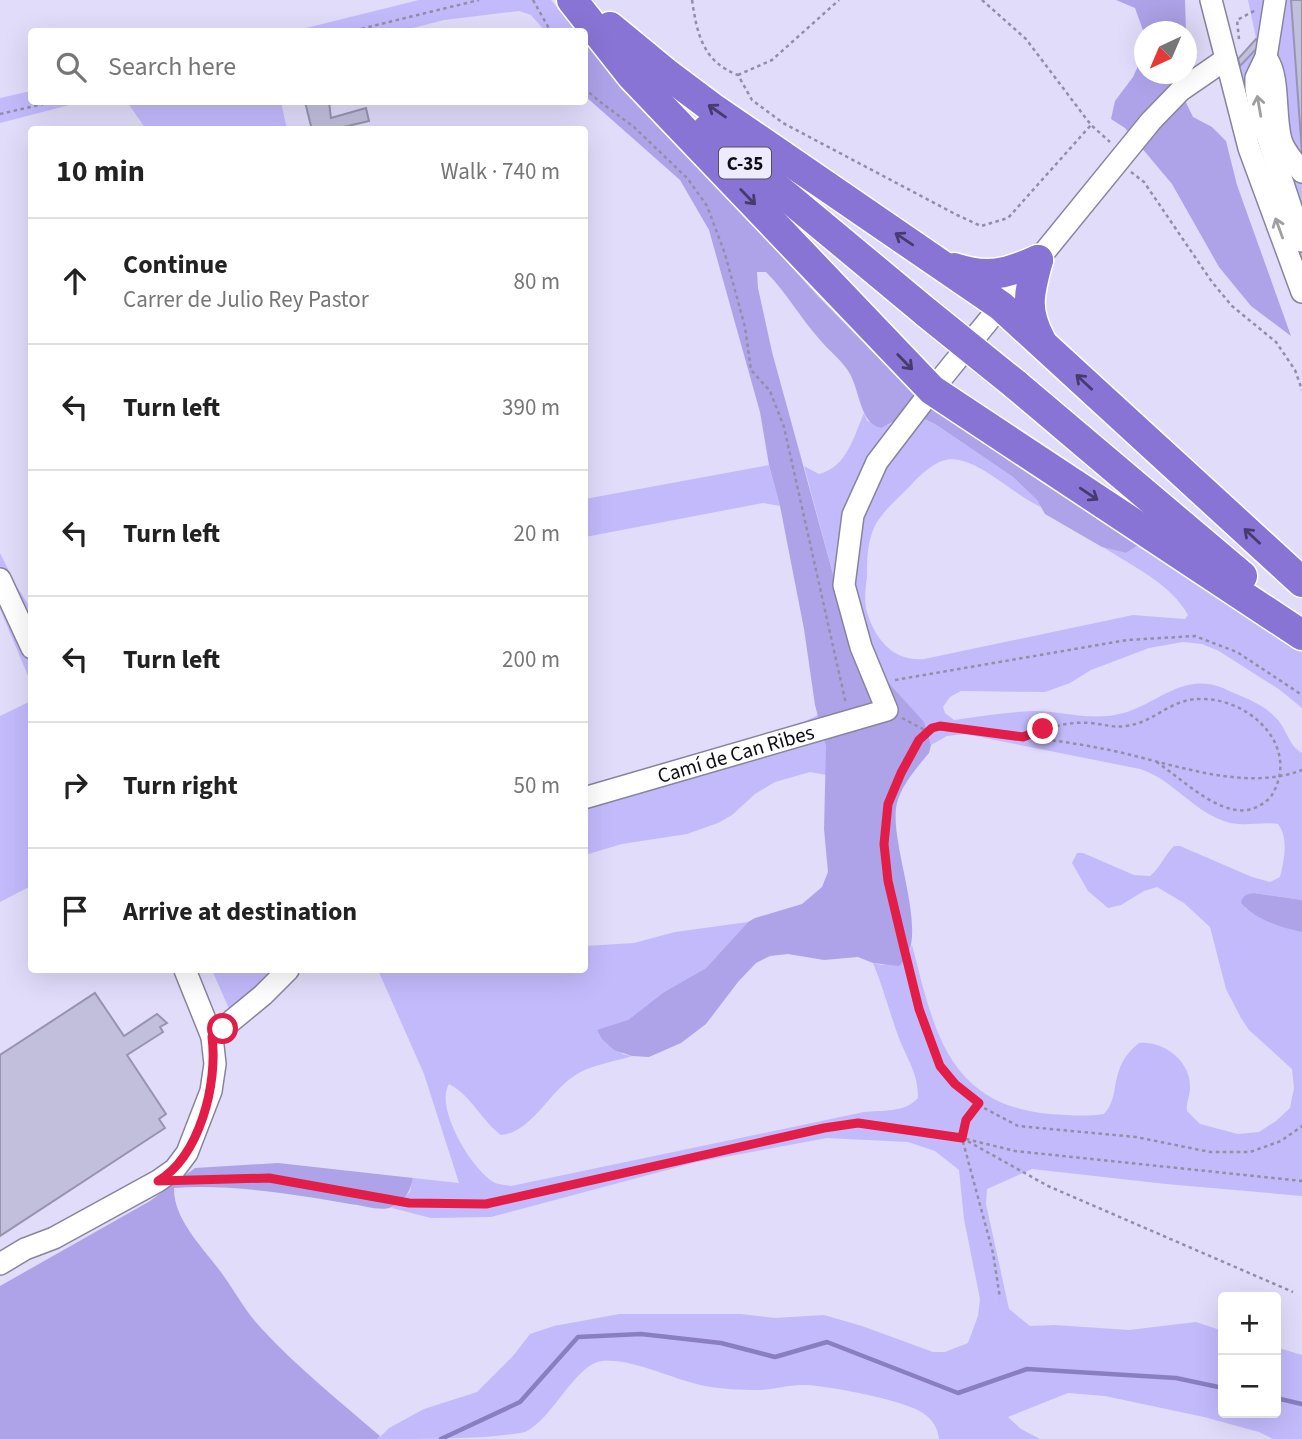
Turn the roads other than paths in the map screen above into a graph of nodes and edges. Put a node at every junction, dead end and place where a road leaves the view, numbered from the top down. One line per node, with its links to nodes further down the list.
1 (575, 0): 9 (highway, one-way to 1); 13 (highway, one-way to 13); 16 (highway, C-35, bridge)
2 (1211, 0): 4 (street)
3 (1275, 0): 7 (street, one-way to 3)
4 (1224, 51): 8 (street); 10 (street, one-way to 4)
5 (1267, 59): 6 (street)
6 (1302, 172)
7 (1302, 241)
8 (1038, 260): 9 (highway); 11 (street); 12 (highway)
9 (940, 264): 11 (highway)
10 (1302, 292)
11 (1001, 306): 12 (highway); 13 (street)
12 (1043, 345): 15 (highway, one-way to 12)
13 (932, 390): 17 (highway, one-way to 17); 19 (street, Camí de Can Ribes)
14 (0, 579): 18 (street)
15 (1302, 582)
16 (1302, 618)
17 (1302, 635)
18 (28, 639)
19 (588, 797)
20 (186, 973): 22 (street)
21 (285, 973): 22 (street)
22 (212, 1037): 23 (street)
23 (0, 1264)

